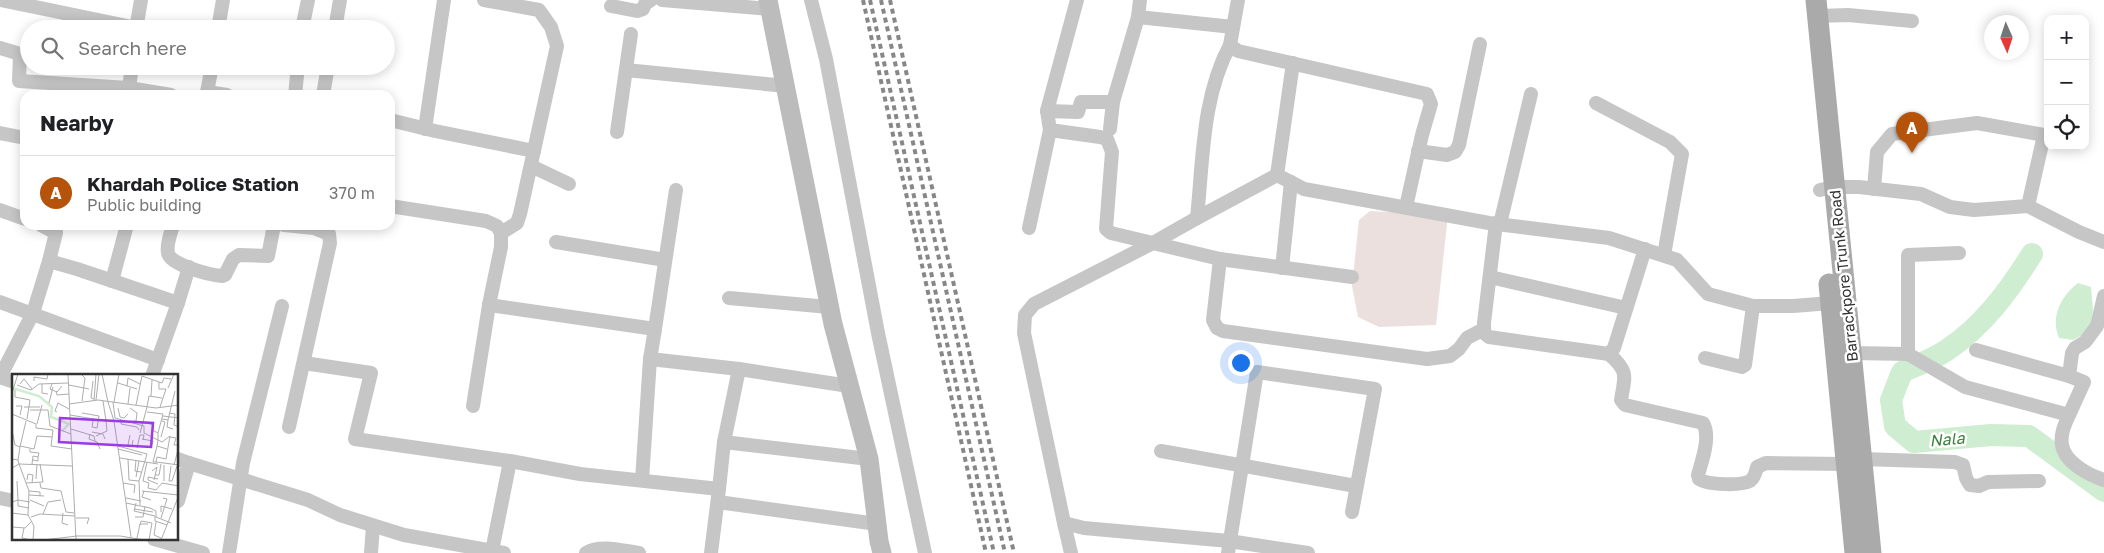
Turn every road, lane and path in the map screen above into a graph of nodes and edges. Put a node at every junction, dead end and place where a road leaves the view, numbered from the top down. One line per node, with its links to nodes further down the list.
1 (0, 0): 19 (street)
2 (141, 0): 20 (street)
3 (223, 0): 21 (street)
4 (308, 0): 22 (street)
5 (340, 0): 23 (street)
6 (444, 0): 46 (street)
7 (484, 0): 52 (street)
8 (651, 0): 16 (street)
9 (662, 0): 15 (street)
10 (811, 0): 147 (street)
11 (1077, 0): 44 (street)
12 (1140, 0): 18 (street)
13 (1238, 0): 25 (street)
14 (1801, 0): 58 (main road, Barrackpore Trunk Road)
15 (769, 4): 36 (street)
16 (611, 6)
17 (1817, 8): 24 (street); 58 (main road, Barrackpore Trunk Road)
18 (1138, 17): 25 (street); 42 (street)
19 (98, 20)
20 (138, 20)
21 (220, 20)
22 (304, 20)
23 (337, 20)
24 (1912, 21)
25 (1232, 27): 28 (street)
26 (631, 34): 31 (street)
27 (1480, 44): 53 (street)
28 (1230, 45): 30 (street); 66 (street)
29 (0, 48): 37 (street)
30 (1293, 63): 53 (street); 55 (street)
31 (626, 70): 36 (street); 49 (street)
32 (128, 75): 37 (street)
33 (210, 75): 38 (street)
34 (297, 75): 39 (street)
35 (326, 75): 40 (street)
36 (786, 86): 97 (street)
37 (120, 90)
38 (207, 90)
39 (296, 90)
40 (324, 90)
41 (1531, 94): 67 (street)
42 (1112, 102): 44 (street); 47 (street)
43 (1596, 103): 80 (street)
44 (1048, 111): 48 (street)
45 (395, 121): 46 (street)
46 (425, 129): 52 (street)
47 (1110, 129)
48 (1050, 130): 68 (street); 77 (street)
49 (617, 132)
50 (0, 133): 51 (street)
51 (20, 137)
52 (534, 150): 54 (street)
53 (1418, 151): 63 (street)
54 (531, 166): 57 (street); 74 (street)
55 (1276, 175): 56 (street); 66 (street)
56 (1291, 182): 63 (street); 85 (street)
57 (569, 184)
58 (1827, 188): 59 (street); 93 (main road, Barrackpore Trunk Road); 103 (main road, Barrackpore Trunk Road)
59 (1874, 189): 61 (street); 61 (street)
60 (676, 190): 82 (street)
61 (2028, 206): 76 (street)
62 (395, 207): 74 (street)
63 (1406, 208): 67 (street)
64 (0, 210): 65 (street)
65 (20, 217)
66 (1196, 218): 77 (street)
67 (1498, 224): 78 (street); 87 (street)
68 (1029, 228)
69 (49, 230): 83 (street)
70 (126, 230): 88 (street)
71 (172, 230): 84 (street)
72 (273, 230): 84 (street)
73 (319, 230): 109 (street)
74 (501, 233): 94 (street)
75 (556, 242): 82 (street)
76 (2104, 242)
77 (1151, 244): 81 (street); 133 (street)
78 (1644, 249): 80 (street); 98 (street)
79 (1959, 253): 105 (street)
80 (1664, 255): 96 (street)
81 (1220, 259): 85 (street); 101 (street)
82 (665, 260): 100 (street)
83 (49, 261): 88 (street); 99 (street)
84 (189, 268): 92 (street)
85 (1282, 268): 86 (street)
86 (1352, 277)
87 (1490, 278): 98 (street); 101 (street)
88 (112, 281): 92 (street)
89 (2104, 296): 112 (street)
90 (729, 298): 97 (street)
91 (0, 302): 99 (street)
92 (178, 303): 108 (street)
93 (1831, 303): 96 (street); 123 (main road, Barrackpore Trunk Road)
94 (489, 305): 100 (street); 115 (street)
95 (282, 306): 125 (street)
96 (1753, 306): 106 (street)
97 (829, 307): 114 (street)
98 (1626, 308): 104 (street)
99 (33, 313): 108 (street); 113 (street)
100 (655, 329): 107 (street)
101 (1484, 329): 104 (street)
102 (1976, 350): 112 (street)
103 (1852, 353): 105 (street); 123 (main road, Barrackpore Trunk Road)
104 (1609, 354): 123 (street)
105 (1908, 354): 116 (street)
106 (1705, 358)
107 (650, 359): 110 (street); 126 (street)
108 (158, 360): 111 (street)
109 (304, 363): 117 (street); 122 (street)
110 (739, 369): 114 (street); 118 (street)
111 (153, 374)
112 (2069, 376): 116 (street)
113 (12, 381)
114 (849, 386): 120 (street)
115 (473, 406)
116 (2069, 414): 127 (street)
117 (289, 426)
118 (724, 442): 120 (street); 131 (street)
119 (1161, 451): 124 (street)
120 (868, 459): 134 (street)
121 (183, 461): 125 (street); 130 (street)
122 (510, 461): 126 (street); 139 (street)
123 (1854, 462): 128 (street); 150 (main road, Barrackpore Trunk Road); 151 (main road, Barrackpore Trunk Road)
124 (1243, 467): 129 (street); 129 (street); 137 (street)
125 (241, 479): 135 (street); 141 (street)
126 (642, 480): 131 (street)
127 (2104, 480)
128 (2039, 481)
129 (1356, 486): 132 (street)
130 (179, 493)
131 (719, 495): 134 (street); 145 (street)
132 (1352, 512)
133 (1064, 523): 137 (street); 148 (street)
134 (877, 524): 146 (street)
135 (373, 526): 138 (street); 142 (street)
136 (162, 540): 140 (street)
137 (1229, 547): 149 (street)
138 (450, 548): 139 (street)
139 (498, 552)
140 (203, 553)
141 (229, 553)
142 (371, 553)
143 (586, 553): 144 (street)
144 (639, 553)
145 (711, 553)
146 (882, 553)
147 (925, 553)
148 (1071, 553)
149 (1308, 553)
150 (1855, 553)
151 (1871, 553)

